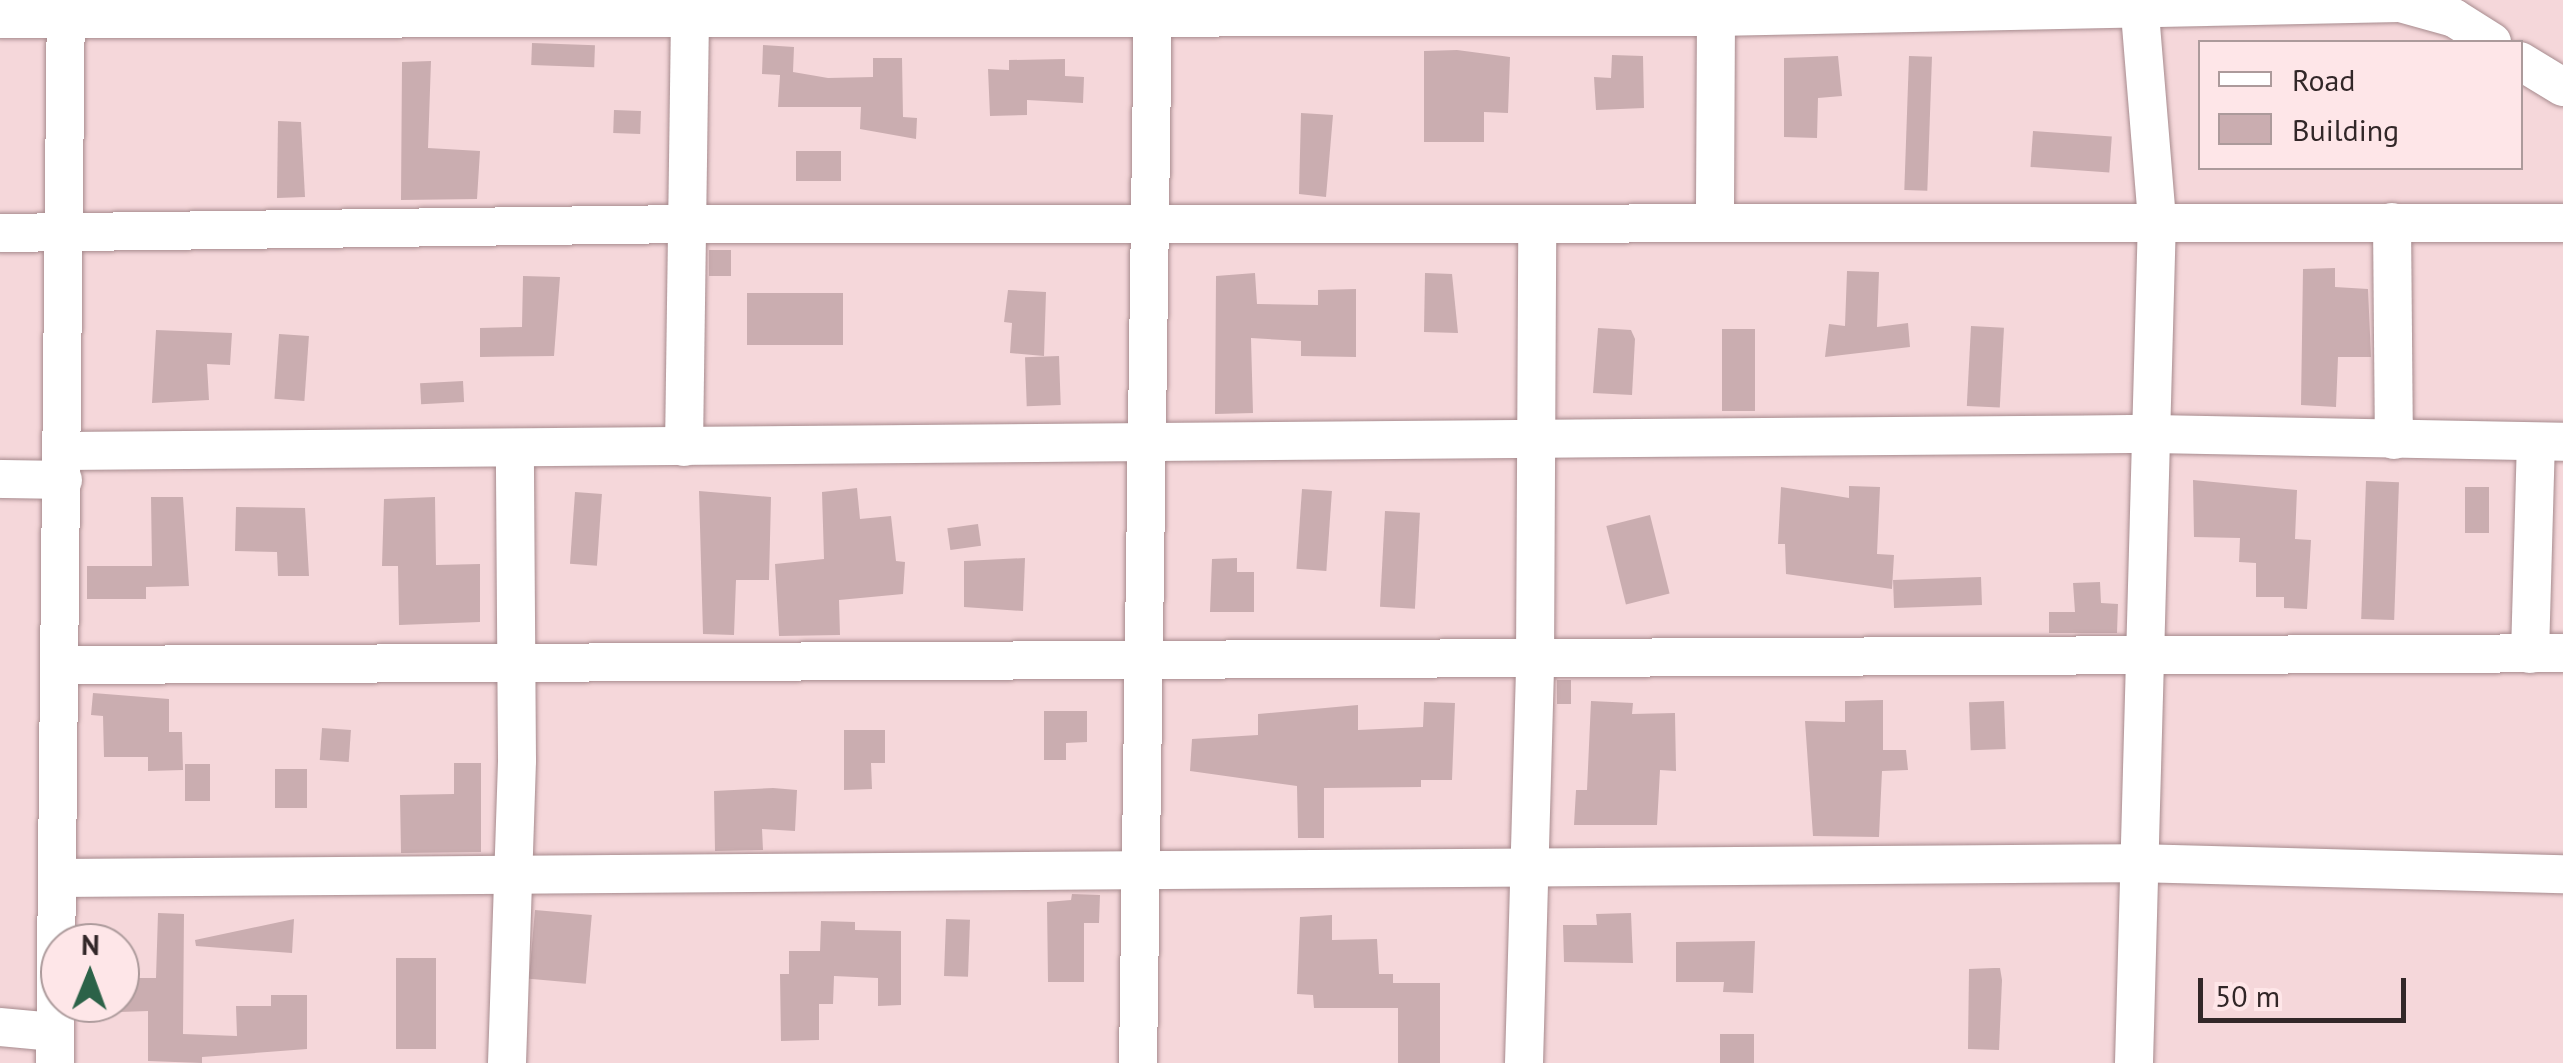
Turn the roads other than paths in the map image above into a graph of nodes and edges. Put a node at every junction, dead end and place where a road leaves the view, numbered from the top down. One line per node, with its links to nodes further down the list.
1 (2233, 4): 2 (street); 9 (street)
2 (2139, 6): 4 (street); 13 (street)
3 (1153, 8): 4 (street); 6 (street); 18 (street)
4 (1711, 8): 12 (street)
5 (502, 9): 6 (street); 7 (street)
6 (690, 9): 15 (street)
7 (66, 10): 8 (street); 19 (street)
8 (0, 19)
9 (2489, 40)
10 (2523, 62): 11 (street)
11 (2563, 88)
12 (1715, 220): 13 (street); 16 (street)
13 (2157, 220): 14 (street); 21 (street)
14 (2392, 222): 17 (street); 22 (street)
15 (686, 224): 18 (street); 19 (street); 26 (street)
16 (1537, 224): 18 (street); 23 (street)
17 (2563, 224)
18 (1151, 227): 24 (street)
19 (62, 233): 20 (street); 28 (street)
20 (0, 234)
21 (2153, 434): 22 (street); 23 (street); 33 (street)
22 (2394, 440): 25 (street)
23 (1538, 441): 24 (street); 34 (street)
24 (1148, 442): 26 (street); 31 (street)
25 (2549, 442): 30 (street)
26 (684, 447): 27 (street)
27 (515, 449): 28 (street); 32 (street)
28 (63, 465): 29 (street); 35 (street)
29 (0, 480)
30 (2546, 654): 33 (street)
31 (1149, 658): 32 (street); 34 (street); 38 (street)
32 (518, 660): 35 (street); 40 (street)
33 (2144, 660): 34 (street); 36 (street)
34 (1535, 662): 37 (street)
35 (61, 665): 41 (street)
36 (2135, 863): 37 (street); 39 (street); 47 (street)
37 (1530, 871): 38 (street); 46 (street)
38 (1142, 874): 40 (street); 45 (street)
39 (2563, 874)
40 (511, 876): 41 (street); 44 (street)
41 (56, 878): 43 (street)
42 (0, 1028): 43 (street)
43 (54, 1048)
44 (507, 1063)
45 (1138, 1063)
46 (1524, 1063)
47 (2134, 1063)

